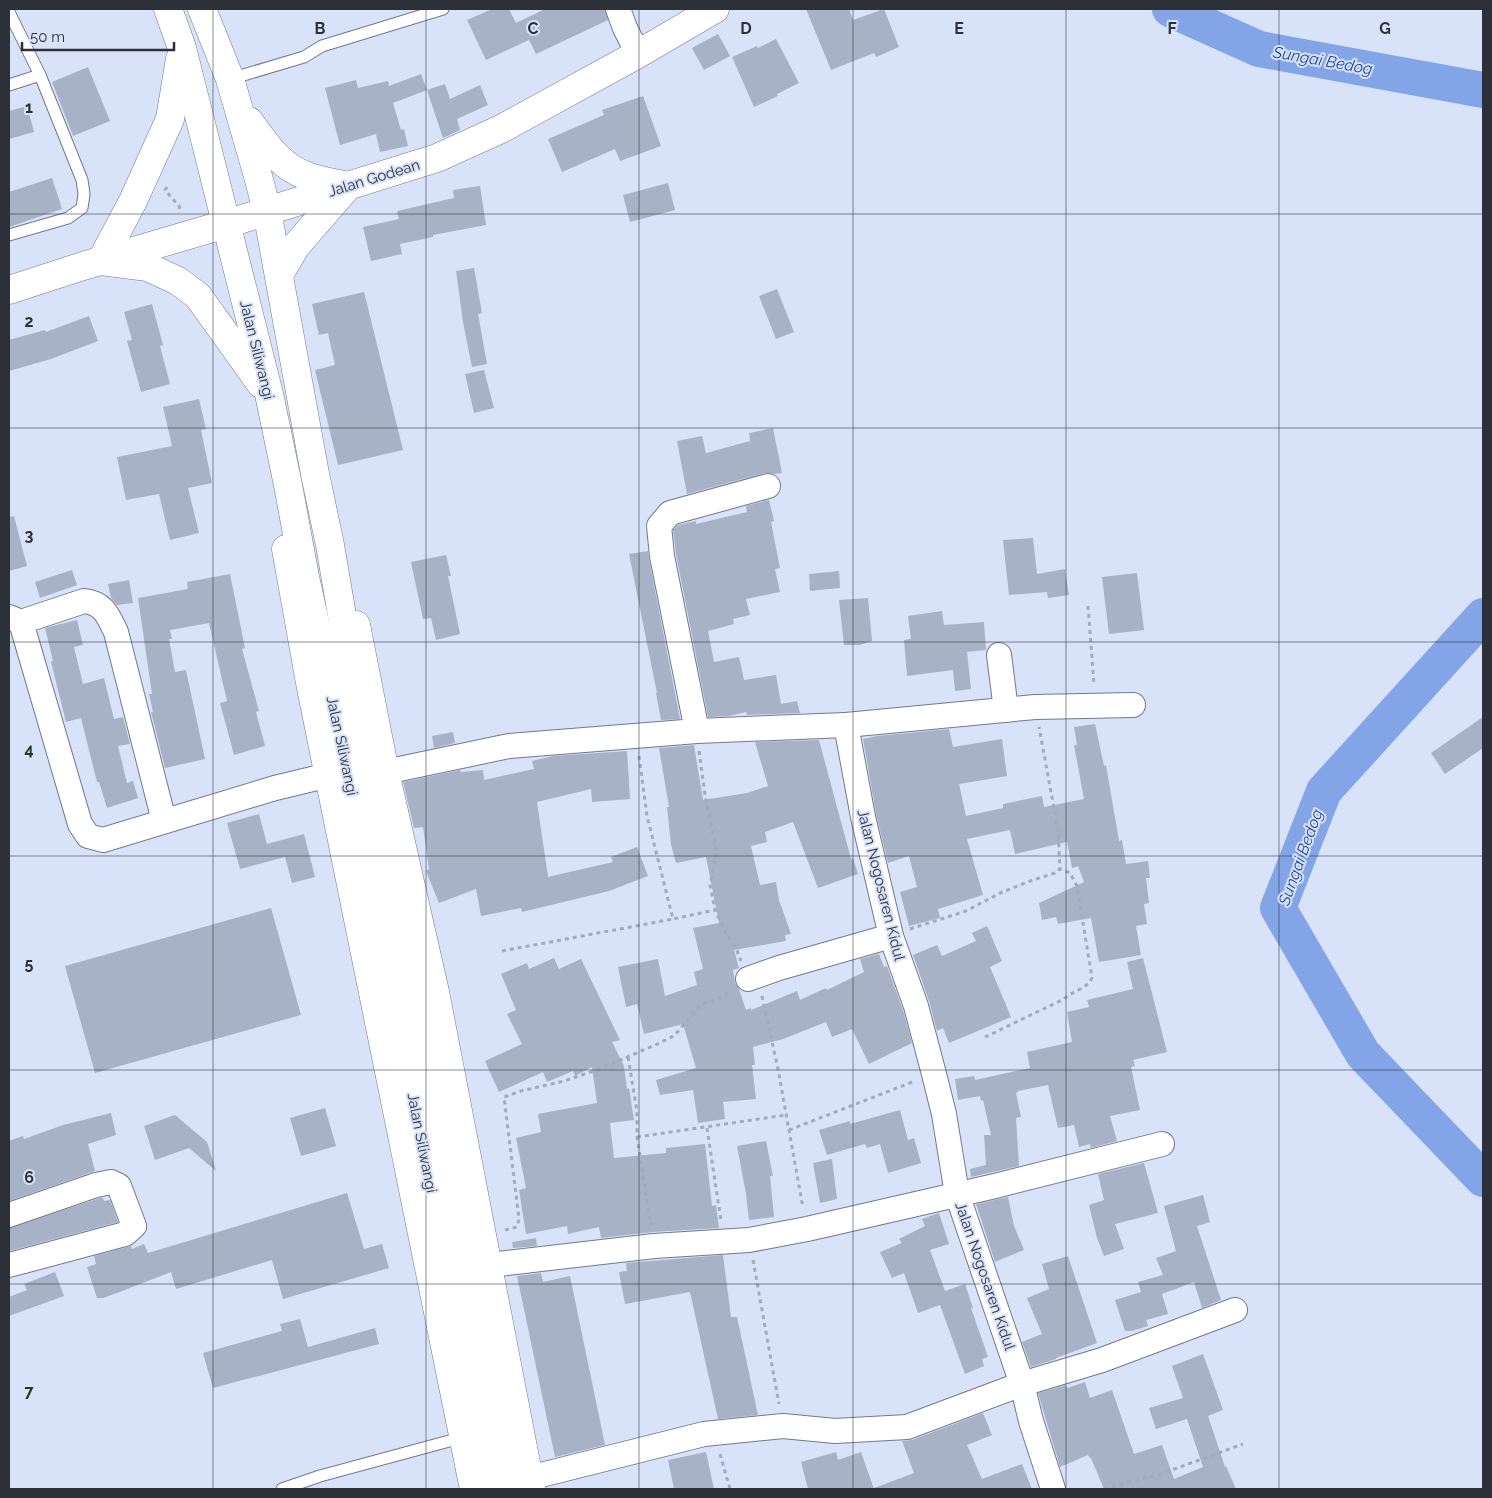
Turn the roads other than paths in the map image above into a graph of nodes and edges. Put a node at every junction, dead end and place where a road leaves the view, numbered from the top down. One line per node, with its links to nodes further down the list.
1 (168, 9): 7 (main road, Jalan Siliwangi)
2 (202, 9): 10 (main road, Jalan Siliwangi)
3 (443, 9): 10 (lane)
4 (618, 9): 8 (street)
5 (715, 9): 8 (main road, Jalan Godean)
6 (9, 12): 9 (lane)
7 (182, 48): 15 (main road, Jalan Siliwangi); 17 (main road)
8 (638, 54): 13 (main road, Jalan Godean)
9 (40, 75): 11 (lane); 16 (lane)
10 (230, 79): 12 (main road, Jalan Siliwangi)
11 (9, 85)
12 (238, 106): 13 (main road); 14 (main road, Jalan Siliwangi)
13 (348, 186): 14 (main road, Jalan Godean); 18 (main road)
14 (266, 211): 15 (main road, Jalan Godean); 18 (main road, Jalan Siliwangi)
15 (226, 224): 17 (main road, Jalan Godean); 20 (main road, Jalan Siliwangi)
16 (9, 235)
17 (101, 260): 19 (main road, Jalan Godean); 20 (main road)
18 (279, 275): 21 (main road, Jalan Siliwangi)
19 (9, 290)
20 (269, 394): 22 (main road, Jalan Siliwangi)
21 (315, 474): 30 (main road); 43 (main road, Jalan Siliwangi)
22 (288, 484): 31 (main road); 42 (main road, Jalan Siliwangi)
23 (768, 486): 29 (street)
24 (15, 620): 32 (street); 32 (street)
25 (998, 655): 27 (street)
26 (1132, 705): 27 (street)
27 (1006, 710): 28 (street)
28 (846, 725): 29 (street); 33 (street, Jalan Nogosaren Kidul)
29 (697, 731): 30 (street)
30 (385, 772): 39 (main road)
31 (329, 774): 32 (street); 42 (main road)
32 (164, 821)
33 (891, 936): 34 (street); 36 (street, Jalan Nogosaren Kidul)
34 (748, 979)
35 (1162, 1144): 36 (street)
36 (957, 1194): 39 (street); 41 (street, Jalan Nogosaren Kidul)
37 (9, 1215): 38 (street)
38 (9, 1265)
39 (489, 1265): 43 (main road)
40 (1235, 1310): 41 (street)
41 (1022, 1384): 43 (street); 47 (street, Jalan Nogosaren Kidul)
42 (472, 1434): 44 (lane); 45 (main road); 46 (main road, Jalan Siliwangi)
43 (525, 1486)
44 (282, 1489)
45 (474, 1489)
46 (490, 1489)
47 (1053, 1489)

